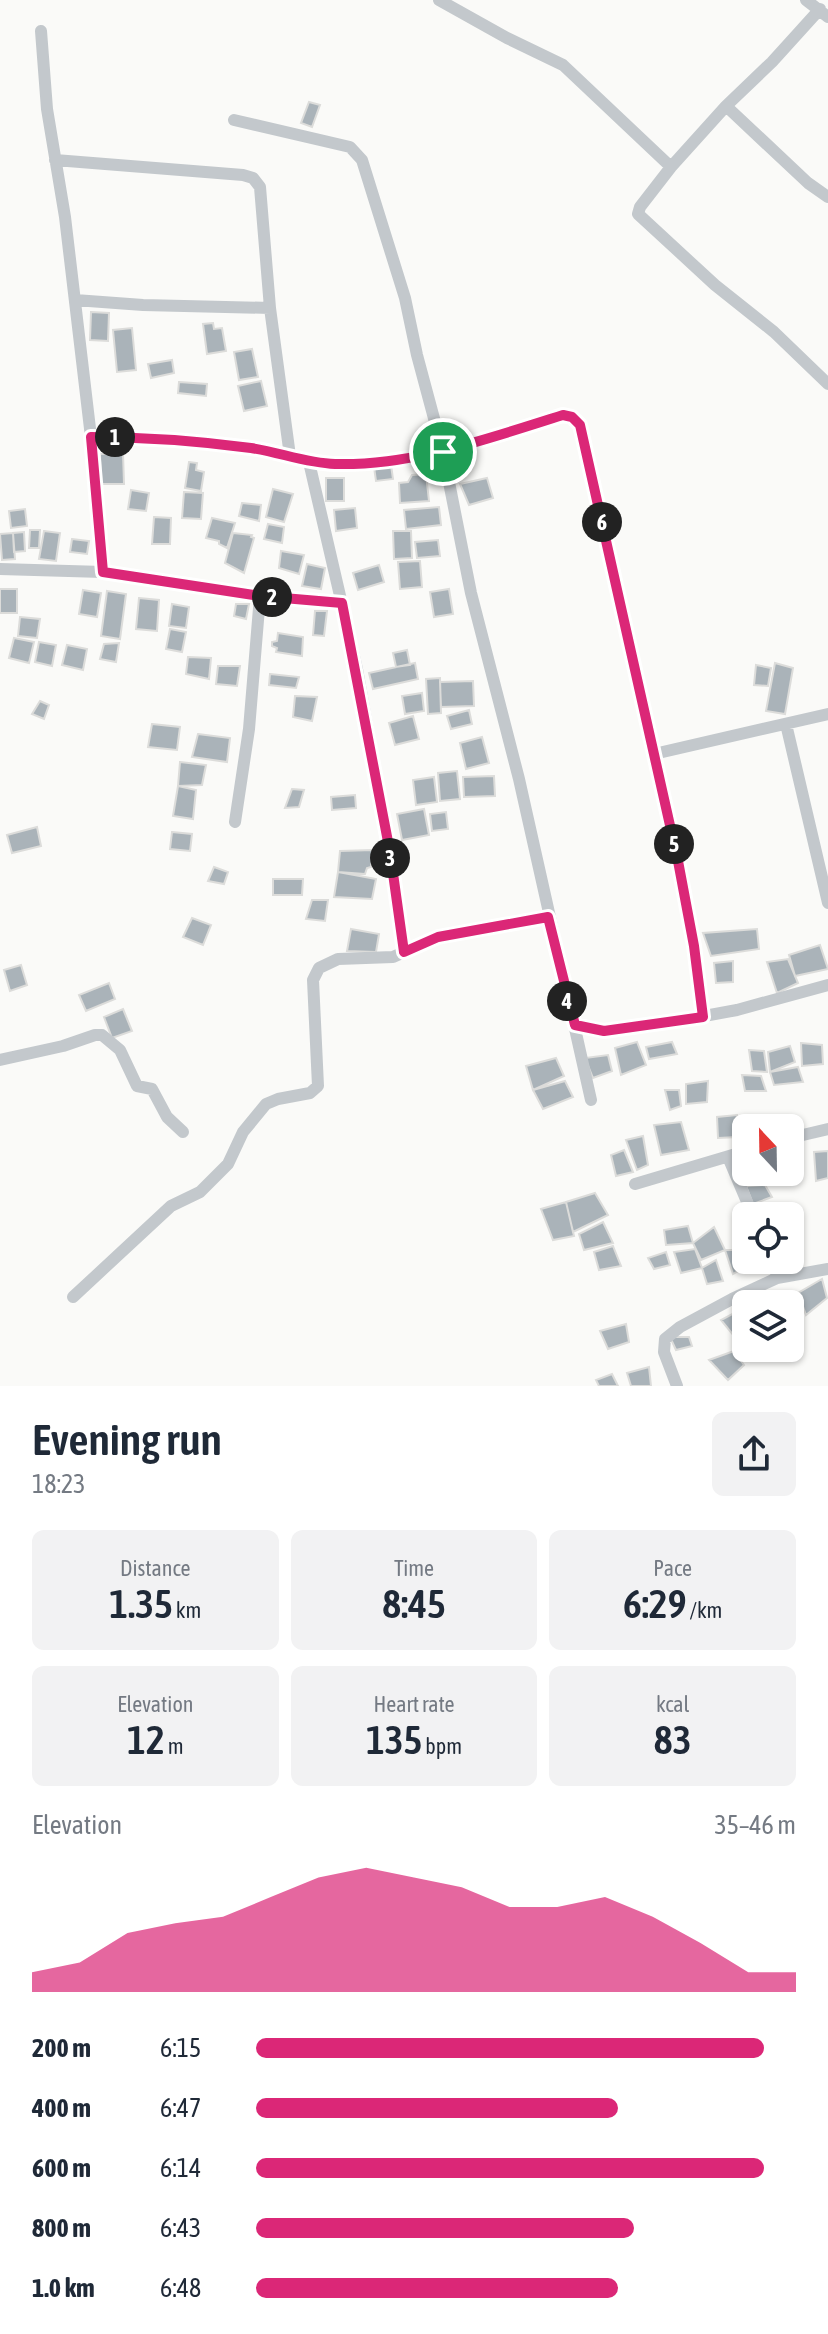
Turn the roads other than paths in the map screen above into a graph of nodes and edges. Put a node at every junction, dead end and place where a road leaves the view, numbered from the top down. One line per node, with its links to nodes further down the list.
1 (439, 0): 8 (street)
2 (806, 0): 3 (street)
3 (824, 13): 5 (street)
4 (41, 31): 7 (street)
5 (726, 106): 8 (street); 9 (street)
6 (234, 120): 14 (street)
7 (55, 160): 10 (street); 11 (street)
8 (671, 167): 12 (street)
9 (828, 197)
10 (75, 300): 11 (street); 13 (street)
11 (270, 308): 15 (street)
12 (828, 384)
13 (91, 437): 15 (street); 18 (street)
14 (443, 452): 16 (street); 23 (street); 26 (street)
15 (290, 456): 16 (street)
16 (309, 462): 20 (street)
17 (0, 569): 18 (street)
18 (103, 572): 19 (street)
19 (260, 596): 20 (street); 24 (street)
20 (342, 603): 27 (street)
21 (828, 714): 22 (street)
22 (786, 724): 23 (street); 25 (street)
23 (654, 754): 29 (street)
24 (235, 822)
25 (828, 903)
26 (548, 917): 27 (street); 30 (street)
27 (404, 952): 43 (street)
28 (828, 985): 29 (street)
29 (703, 1017): 30 (street)
30 (575, 1025): 32 (street)
31 (0, 1060): 34 (street)
32 (591, 1100)
33 (828, 1129): 35 (street)
34 (183, 1132)
35 (804, 1135)
36 (732, 1156): 37 (street)
37 (728, 1157): 38 (street); 39 (street)
38 (635, 1184)
39 (747, 1202)
40 (828, 1269): 42 (street)
41 (776, 1274): 42 (street)
42 (777, 1278): 44 (street)
43 (73, 1297)
44 (677, 1386)

